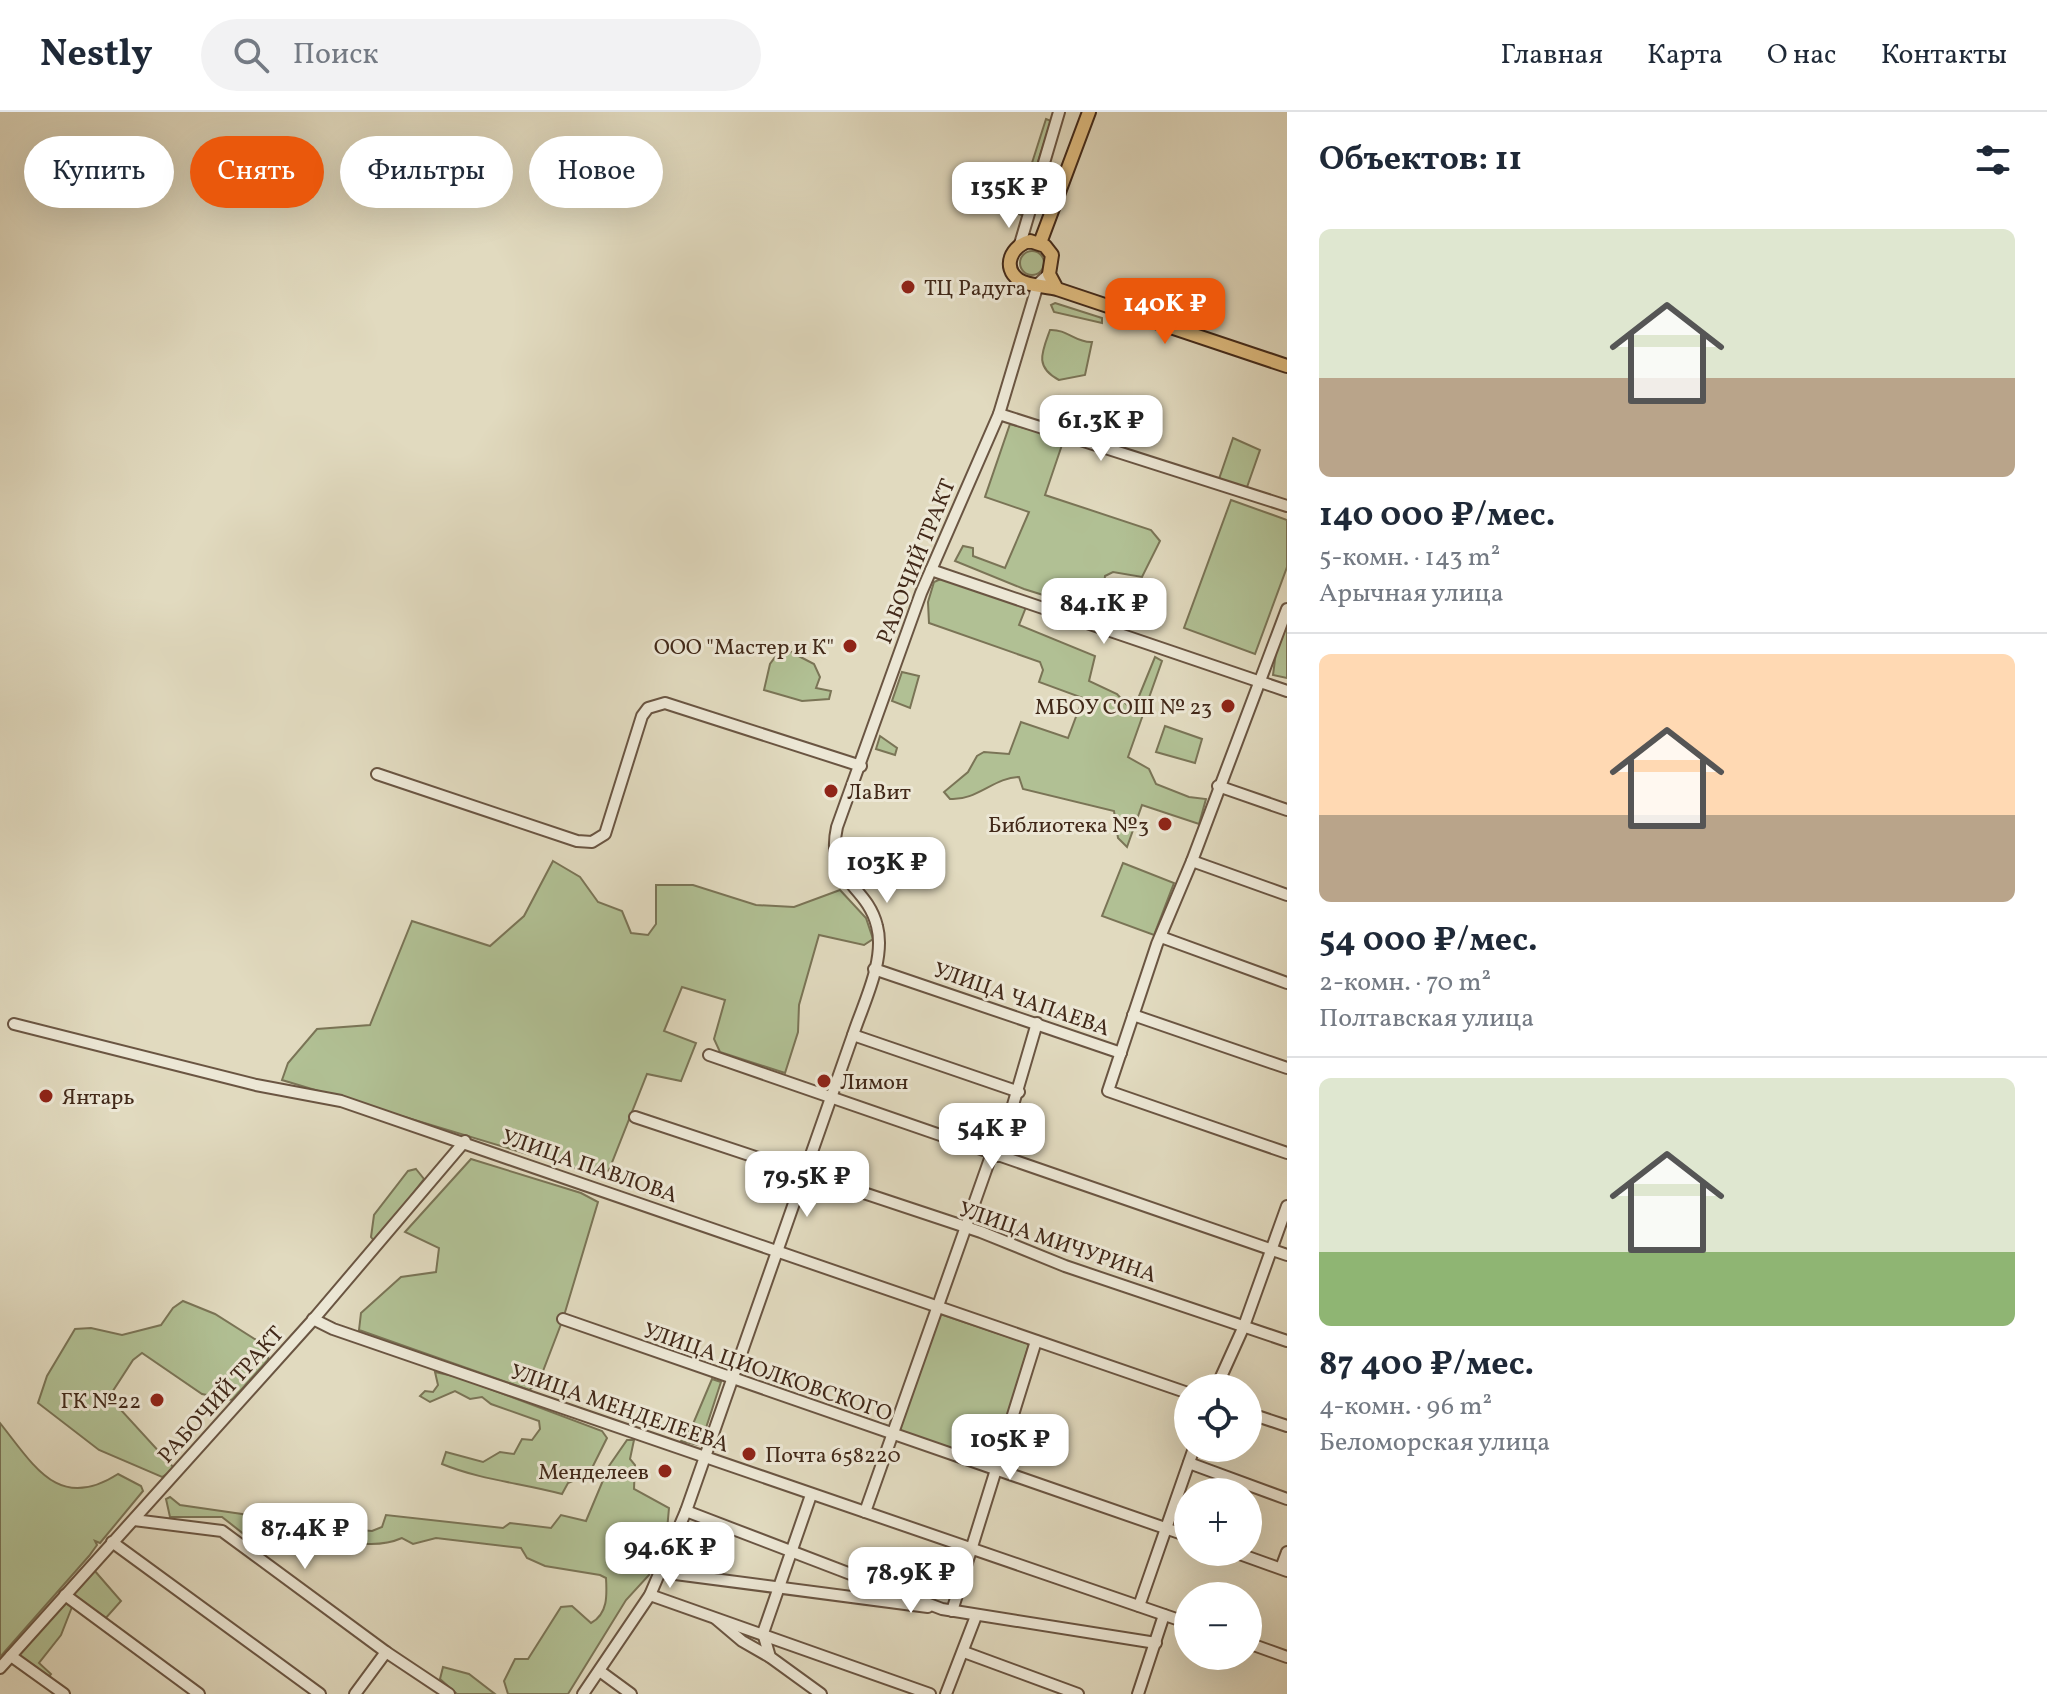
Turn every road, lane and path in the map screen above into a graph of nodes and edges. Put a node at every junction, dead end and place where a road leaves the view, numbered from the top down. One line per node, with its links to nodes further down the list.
1 (1059, 112): 3 (street)
2 (1089, 112): 4 (main road)
3 (1025, 223): 4 (street); 5 (street)
4 (1040, 238): 5 (main road); 6 (main road)
5 (1020, 244): 7 (main road)
6 (1049, 274): 8 (street); 9 (main road)
7 (1019, 279): 8 (main road); 10 (street)
8 (1038, 284): 9 (main road); 10 (street, РАБОЧИЙ ТРАКТ)
9 (1057, 289): 11 (main road)
10 (1032, 306): 12 (street, РАБОЧИЙ ТРАКТ)
11 (1287, 366)
12 (999, 414): 13 (street); 14 (street, РАБОЧИЙ ТРАКТ)
13 (1287, 506)
14 (931, 570): 16 (street); 18 (street, РАБОЧИЙ ТРАКТ)
15 (1287, 609): 16 (street)
16 (1260, 681): 17 (street); 20 (street)
17 (1287, 691)
18 (861, 766): 19 (street); 25 (street, РАБОЧИЙ ТРАКТ)
19 (377, 774)
20 (1218, 786): 21 (street); 22 (street)
21 (1287, 810)
22 (1192, 861): 23 (street); 24 (street)
23 (1287, 895)
24 (1161, 937): 26 (street); 27 (street)
25 (874, 969): 28 (street, УЛИЦА ЧАПАЕВА); 30 (street)
26 (1287, 983)
27 (1133, 1015): 31 (street); 33 (street)
28 (1037, 1023): 31 (street, УЛИЦА ЧАПАЕВА); 34 (street)
29 (14, 1024): 37 (street, УЛИЦА ПАВЛОВА)
30 (853, 1035): 34 (street); 35 (street)
31 (1121, 1053): 38 (street, УЛИЦА ЧАПАЕВА)
32 (709, 1055): 35 (street)
33 (1287, 1068)
34 (1019, 1092): 39 (street)
35 (831, 1100): 39 (street); 40 (street)
36 (635, 1117): 40 (street, УЛИЦА МИЧУРИНА)
37 (465, 1141): 44 (street, УЛИЦА ПАВЛОВА); 47 (street, РАБОЧИЙ ТРАКТ)
38 (1287, 1153)
39 (995, 1154): 42 (street); 43 (street)
40 (805, 1176): 42 (street, УЛИЦА МИЧУРИНА); 44 (street)
41 (1287, 1206): 43 (street)
42 (963, 1229): 46 (street); 49 (street, УЛИЦА МИЧУРИНА)
43 (1271, 1250): 45 (street); 49 (street)
44 (776, 1252): 46 (street, УЛИЦА ПАВЛОВА); 53 (street)
45 (1287, 1255)
46 (935, 1308): 50 (street, УЛИЦА ПАВЛОВА); 57 (street)
47 (313, 1319): 58 (street, УЛИЦА МЕНДЕЛЕЕВА); 65 (street, РАБОЧИЙ ТРАКТ)
48 (563, 1319): 53 (street, УЛИЦА ЦИОЛКОВСКОГО)
49 (1244, 1326): 51 (street, УЛИЦА МИЧУРИНА); 52 (street)
50 (1036, 1341): 54 (street, УЛИЦА ПАВЛОВА); 60 (street)
51 (1287, 1341)
52 (1222, 1374)
53 (732, 1380): 57 (street, УЛИЦА ЦИОЛКОВСКОГО); 58 (street)
54 (1174, 1388)
55 (1262, 1418): 56 (street)
56 (1287, 1426)
57 (891, 1435): 60 (street, УЛИЦА ЦИОЛКОВСКОГО); 64 (street)
58 (705, 1458): 61 (street, УЛИЦА МЕНДЕЛЕЕВА); 63 (street)
59 (1189, 1463): 62 (street); 66 (street)
60 (996, 1469): 66 (street, УЛИЦА ЦИОЛКОВСКОГО); 70 (street)
61 (811, 1495): 64 (street, УЛИЦА МЕНДЕЛЕЕВА); 69 (street)
62 (1287, 1499)
63 (686, 1511): 69 (street); 74 (street)
64 (865, 1512): 70 (street, УЛИЦА МЕНДЕЛЕЕВА)
65 (134, 1520): 68 (street, РАБОЧИЙ ТРАКТ); 87 (street)
66 (1166, 1528): 67 (street, УЛИЦА ЦИОЛКОВСКОГО); 78 (street)
67 (1174, 1531)
68 (112, 1542): 76 (street, РАБОЧИЙ ТРАКТ); 96 (street)
69 (791, 1549): 75 (street); 79 (street)
70 (971, 1549): 78 (street, УЛИЦА МЕНДЕЛЕЕВА); 79 (street)
71 (1287, 1552): 73 (street)
72 (1262, 1562): 73 (street)
73 (1284, 1570)
74 (660, 1572): 75 (street); 77 (street)
75 (778, 1588): 79 (street); 84 (street)
76 (65, 1595): 89 (street, РАБОЧИЙ ТРАКТ); 95 (street)
77 (650, 1595): 81 (street); 93 (street)
78 (1139, 1606): 80 (street, УЛИЦА МЕНДЕЛЕЕВА)
79 (947, 1610): 82 (street)
80 (1164, 1615): 83 (street, УЛИЦА МЕНДЕЛЕЕВА); 85 (street)
81 (712, 1616): 84 (street); 90 (street)
82 (976, 1616): 85 (street); 88 (street)
83 (1174, 1618)
84 (763, 1633): 90 (street); 102 (street)
85 (1156, 1643): 105 (street)
86 (1262, 1648): 91 (street)
87 (386, 1652): 97 (street); 98 (street)
88 (964, 1652): 103 (street); 104 (street)
89 (11, 1656): 92 (street, РАБОЧИЙ ТРАКТ); 94 (street)
90 (770, 1657): 101 (street)
91 (1287, 1657)
92 (0, 1668)
93 (601, 1672): 99 (street); 100 (street)
94 (64, 1694)
95 (199, 1694)
96 (320, 1694)
97 (355, 1694)
98 (449, 1694)
99 (583, 1694)
100 (631, 1694)
101 (821, 1694)
102 (930, 1694)
103 (946, 1694)
104 (1078, 1694)
105 (1138, 1694)

